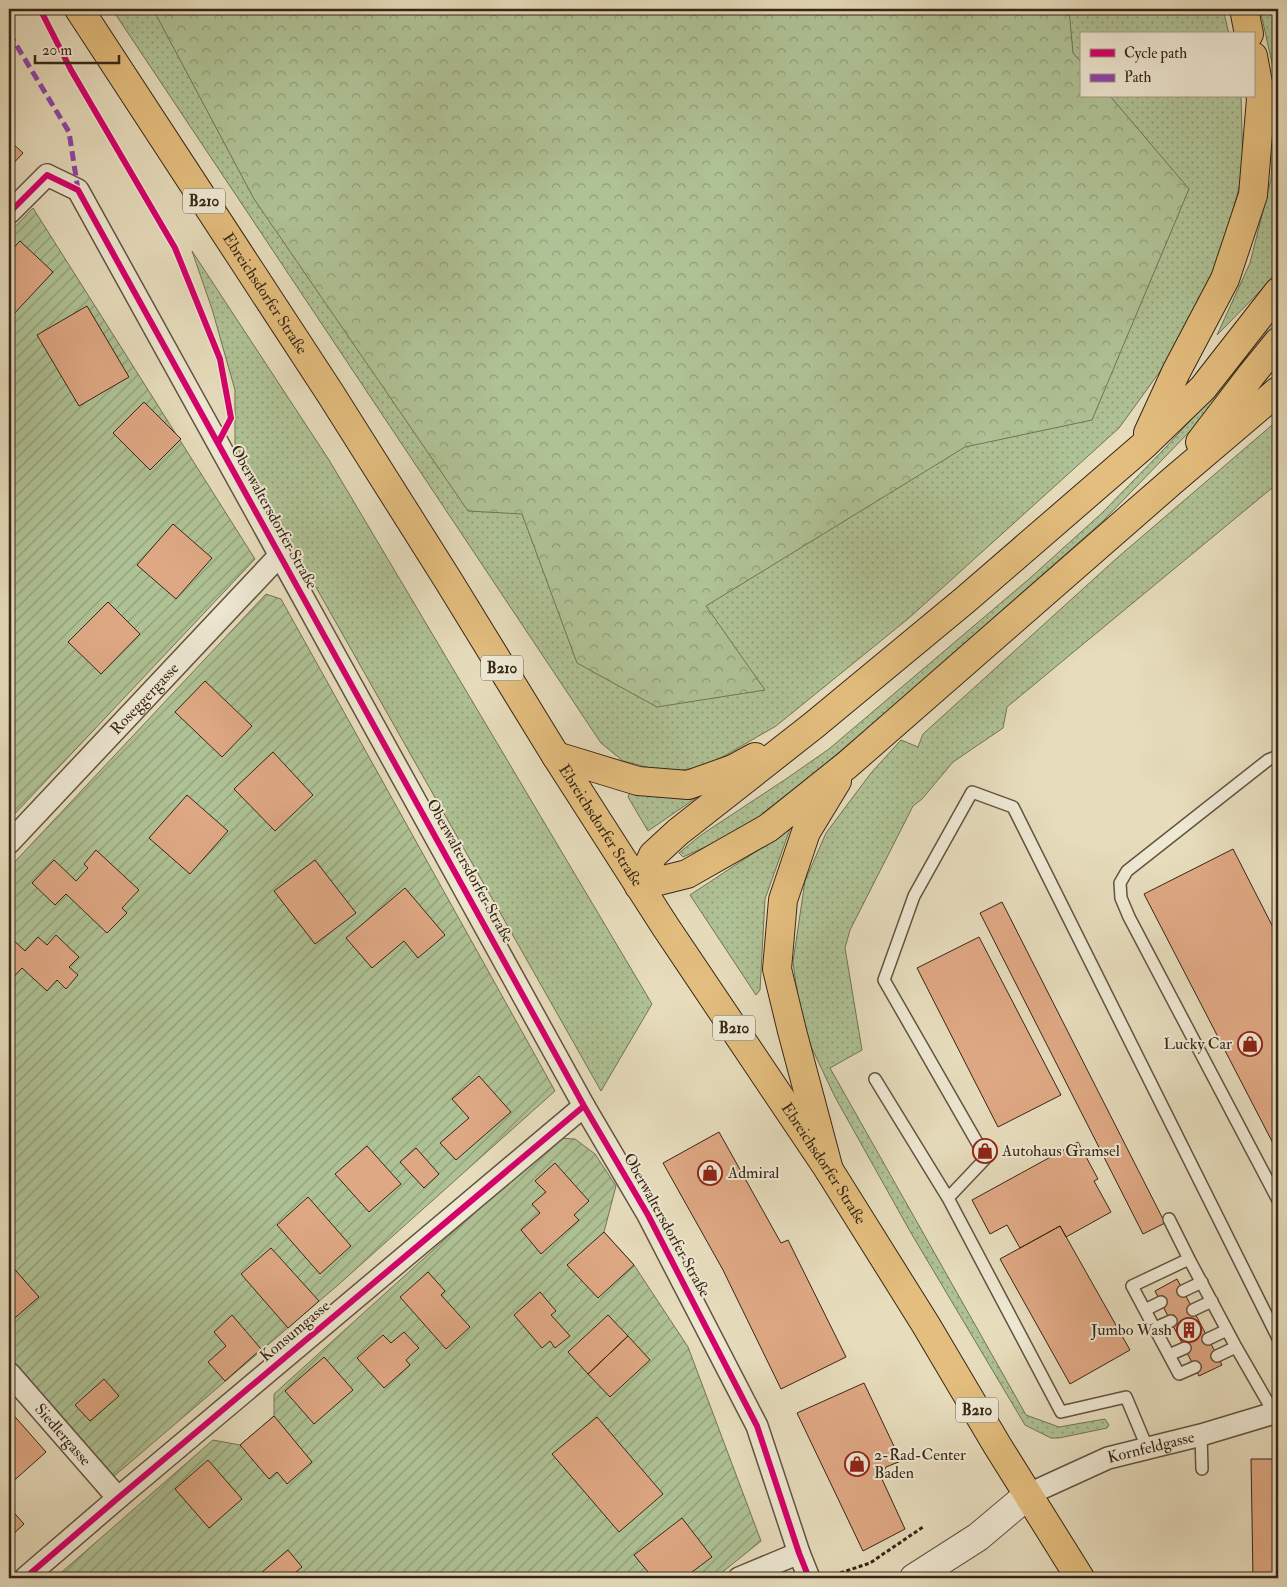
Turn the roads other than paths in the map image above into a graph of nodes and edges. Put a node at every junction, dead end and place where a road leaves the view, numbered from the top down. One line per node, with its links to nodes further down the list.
1 (79, 9): 13 (main road, Ebreichsdorfer Straße / B210)
2 (1244, 9): 3 (main road)
3 (1249, 32)
4 (1254, 61): 9 (main road)
5 (9, 212): 11 (street, Oberwaltersdorfer Straße)
6 (1278, 292): 9 (main road)
7 (1278, 342): 10 (main road)
8 (1278, 391): 10 (main road)
9 (1143, 446): 12 (main road)
10 (1171, 482): 15 (main road)
11 (280, 554): 16 (street, Roseggergasse); 19 (street, Oberwaltersdorfer Straße)
12 (814, 725): 13 (main road); 17 (main road)
13 (556, 756): 17 (main road, Ebreichsdorfer Straße / B210)
14 (1278, 756): 22 (lane)
15 (847, 765): 17 (main road); 20 (main road)
16 (9, 843)
17 (639, 886): 20 (main road, Ebreichsdorfer Straße / B210)
18 (875, 1079): 21 (lane)
19 (584, 1106): 47 (street, Konsumgasse); 48 (street, Oberwaltersdorfer Straße)
20 (829, 1170): 46 (main road, Ebreichsdorfer Straße / B210)
21 (948, 1198): 34 (lane); 44 (lane)
22 (1278, 1200)
23 (1169, 1219): 24 (lane)
24 (1189, 1258): 25 (lane); 29 (lane)
25 (1202, 1282): 26 (lane); 27 (lane)
26 (1183, 1291)
27 (1212, 1301): 30 (lane); 33 (lane)
28 (1161, 1302): 29 (lane)
29 (1145, 1310): 32 (lane)
30 (1193, 1310)
31 (1171, 1321): 32 (lane)
32 (1154, 1328): 38 (lane)
33 (1227, 1330): 35 (lane); 36 (lane)
34 (1278, 1338)
35 (1208, 1339)
36 (1236, 1347): 39 (lane); 42 (lane)
37 (1185, 1348): 38 (lane)
38 (1169, 1355): 40 (lane)
39 (1217, 1356)
40 (1195, 1367)
41 (9, 1374): 47 (street, Siedlergasse)
42 (1277, 1412): 43 (street, Kornfeldgasse)
43 (1201, 1434): 44 (street, Kornfeldgasse); 45 (lane)
44 (1147, 1447): 46 (street, Kornfeldgasse)
45 (1202, 1469)
46 (1029, 1494): 52 (street); 53 (main road, Ebreichsdorfer Straße / B210)
47 (118, 1498): 49 (street, Konsumgasse)
48 (799, 1553): 50 (street); 51 (street, Oberwaltersdorfer Straße)
49 (25, 1578)
50 (739, 1578)
51 (810, 1578)
52 (914, 1578)
53 (1080, 1578)

